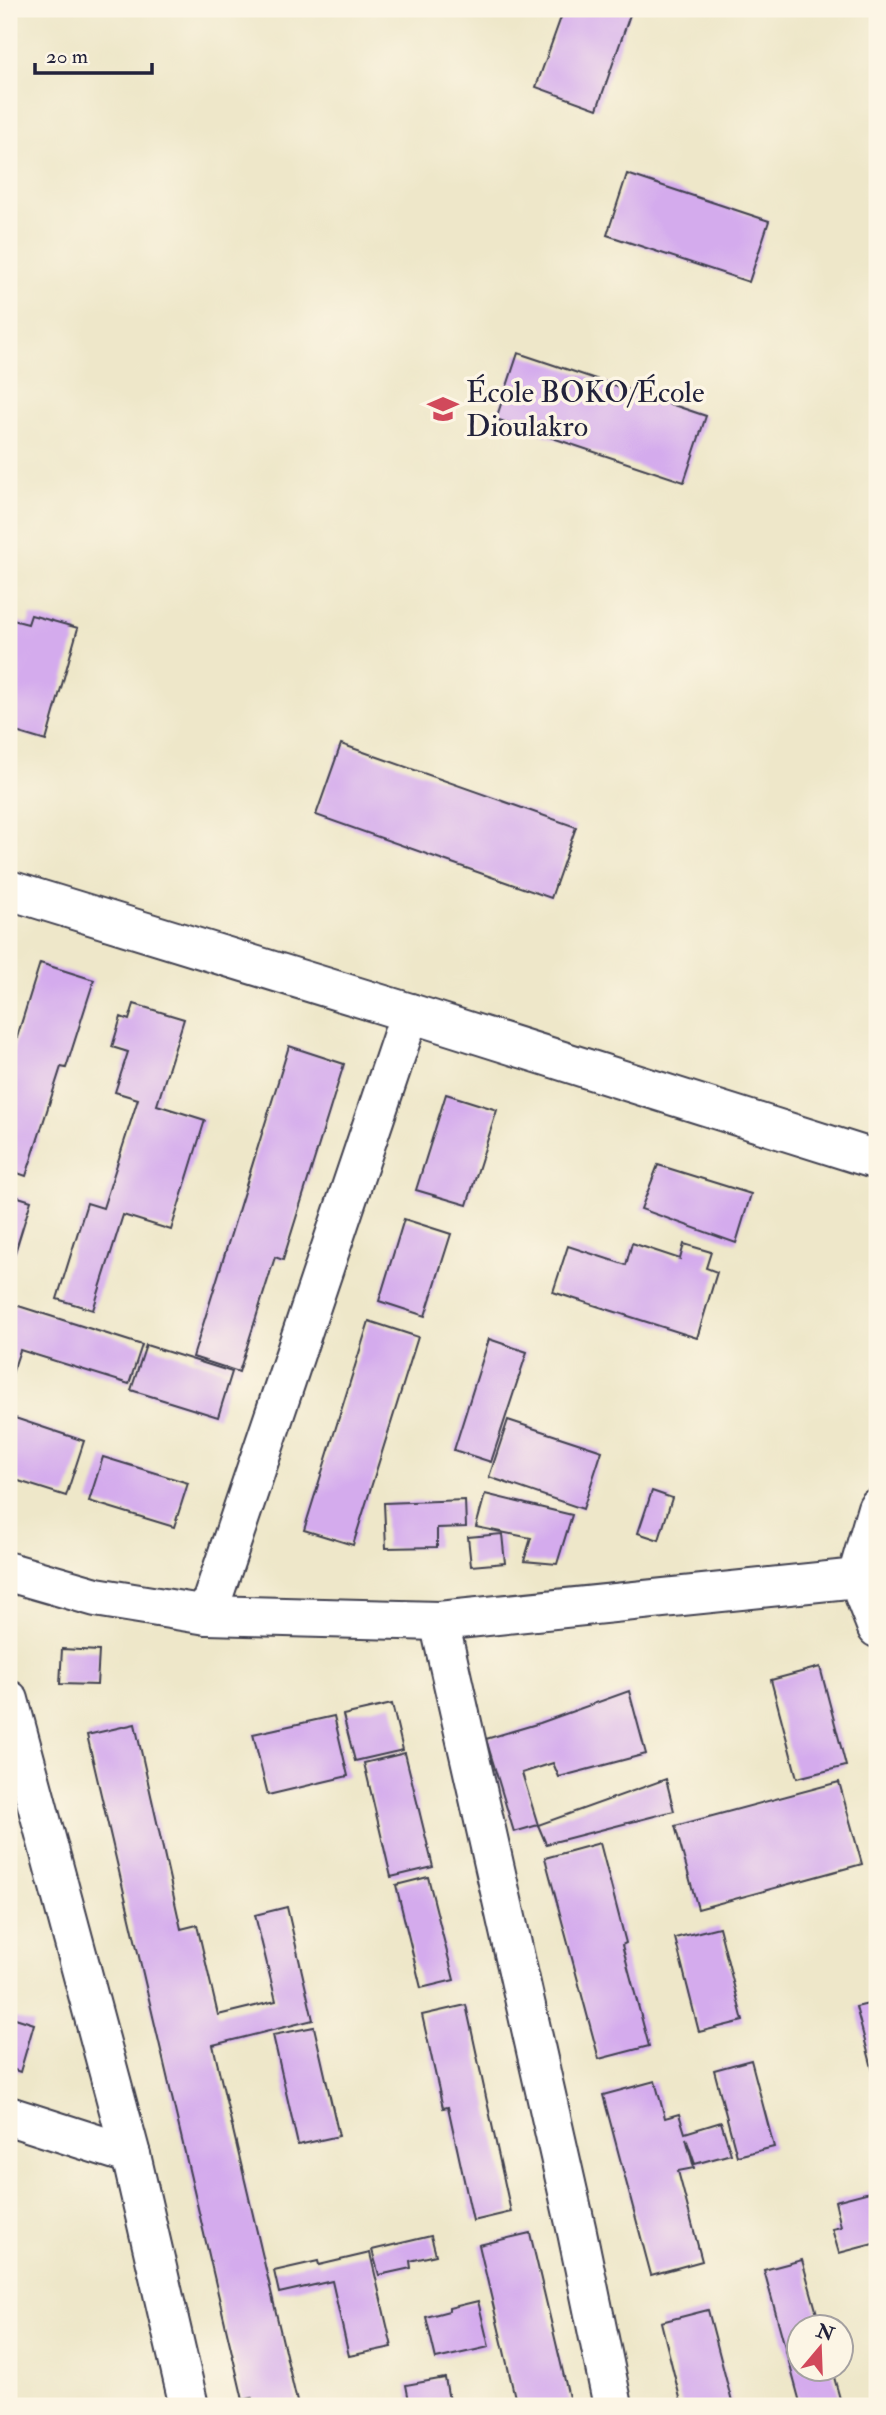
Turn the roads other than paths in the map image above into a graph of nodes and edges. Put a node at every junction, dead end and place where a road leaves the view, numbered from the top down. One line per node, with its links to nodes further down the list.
1 (9, 890): 2 (street)
2 (410, 1013): 3 (street); 7 (street)
3 (877, 1160)
4 (877, 1508): 6 (street)
5 (9, 1572): 7 (street)
6 (867, 1576): 8 (street); 9 (street)
7 (207, 1615): 8 (street)
8 (439, 1621): 14 (street)
9 (877, 1628)
10 (9, 1700): 12 (street)
11 (9, 2116): 12 (street)
12 (131, 2155): 13 (street)
13 (189, 2406)
14 (613, 2406)

